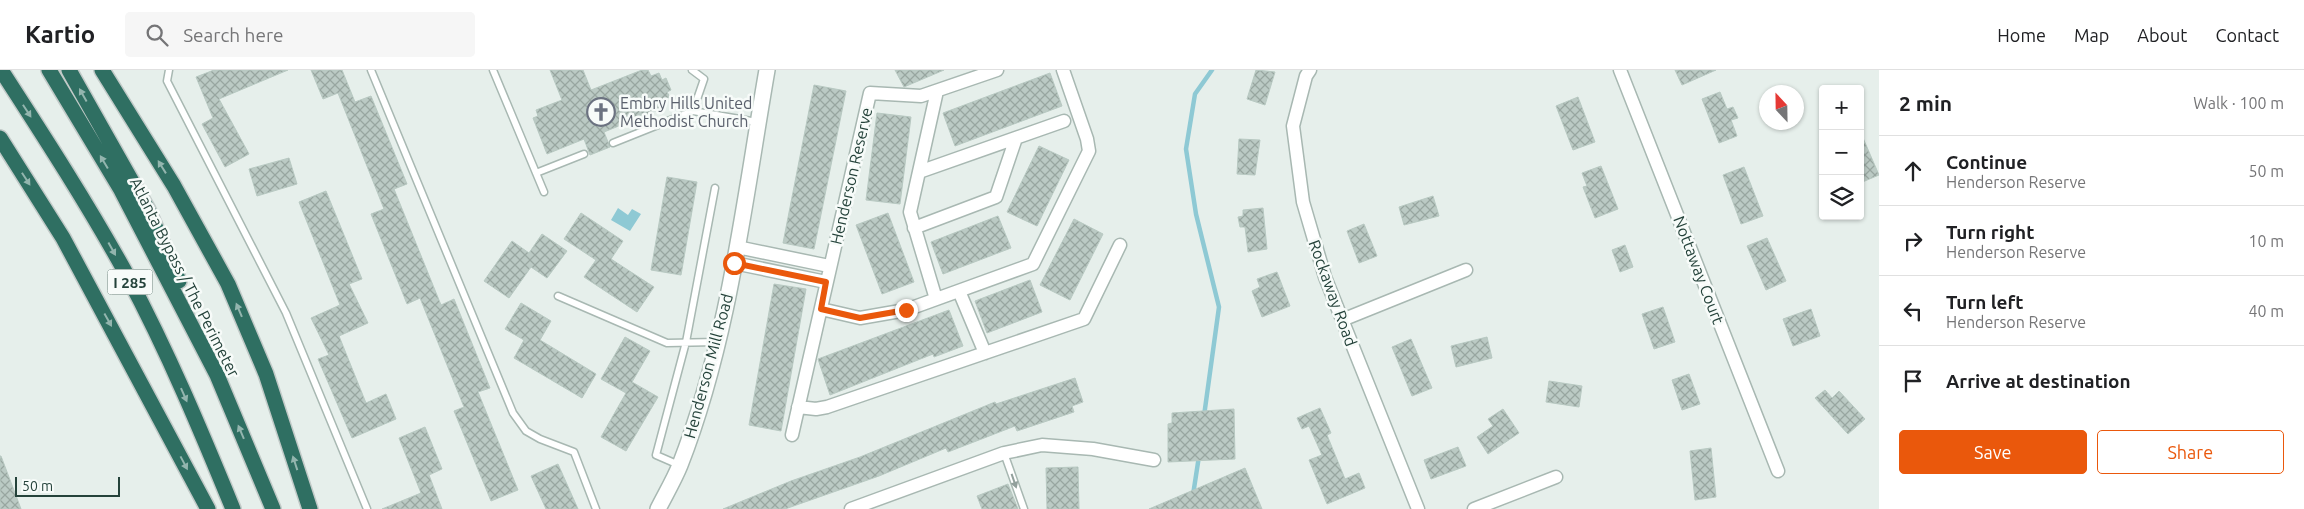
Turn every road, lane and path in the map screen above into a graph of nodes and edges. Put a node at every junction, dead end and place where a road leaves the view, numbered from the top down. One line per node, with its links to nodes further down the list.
1 (0, 70): 52 (highway, I 285, one-way to 52)
2 (49, 70): 43 (highway, Atlanta Bypass / The Perimeter / I 285, one-way to 2)
3 (69, 70): 43 (highway, one-way to 3)
4 (102, 70): 54 (highway, one-way to 4)
5 (169, 70): 55 (lane)
6 (370, 70): 56 (lane)
7 (493, 70): 23 (lane)
8 (692, 70): 15 (lane)
9 (767, 70): 17 (street, Henderson Mill Road)
10 (997, 70): 14 (street, Henderson Reserve)
11 (1063, 70): 35 (street)
12 (1310, 70): 39 (street, Rockaway Road)
13 (1620, 70): 49 (street, Nottaway Court)
14 (937, 91): 22 (street); 31 (street, Henderson Reserve)
15 (692, 111): 17 (lane); 20 (lane)
16 (1064, 121): 19 (street)
17 (757, 122): 28 (street, Henderson Mill Road)
18 (0, 138): 51 (highway, one-way to 51)
19 (1016, 138): 22 (street); 26 (street)
20 (613, 142)
21 (584, 154): 23 (lane)
22 (919, 172): 26 (street)
23 (536, 173): 25 (lane)
24 (715, 188): 40 (lane)
25 (544, 192)
26 (914, 228): 37 (street)
27 (1120, 245): 42 (street)
28 (737, 247): 29 (street, Henderson Reserve); 30 (street, Henderson Mill Road)
29 (775, 255): 31 (street, Henderson Reserve); 33 (street)
30 (734, 263): 33 (street); 41 (street, Henderson Mill Road)
31 (829, 266): 34 (street, Henderson Reserve)
32 (1466, 270): 39 (street)
33 (772, 271): 34 (street)
34 (826, 282): 38 (street, Henderson Reserve)
35 (959, 291): 37 (street); 42 (street)
36 (558, 296): 40 (lane)
37 (936, 300): 38 (street)
38 (821, 309): 44 (street, Henderson Reserve)
39 (1342, 320): 60 (street, Rockaway Road)
40 (686, 342): 41 (lane); 48 (lane)
41 (717, 342): 48 (street, Henderson Mill Road)
42 (985, 353): 44 (street)
43 (217, 375): 53 (highway, Atlanta Bypass / The Perimeter / I 285, one-way to 43)
44 (798, 407): 45 (street, Henderson Reserve)
45 (792, 435)
46 (1004, 453): 47 (street); 58 (street); 59 (lane, one-way to 59)
47 (1154, 460)
48 (680, 466): 57 (street, Henderson Mill Road)
49 (1778, 471)
50 (1556, 477): 61 (street)
51 (208, 509)
52 (233, 509)
53 (273, 509)
54 (310, 509)
55 (367, 509)
56 (596, 509)
57 (658, 509)
58 (851, 509)
59 (1024, 509)
60 (1418, 509)
61 (1474, 509)

